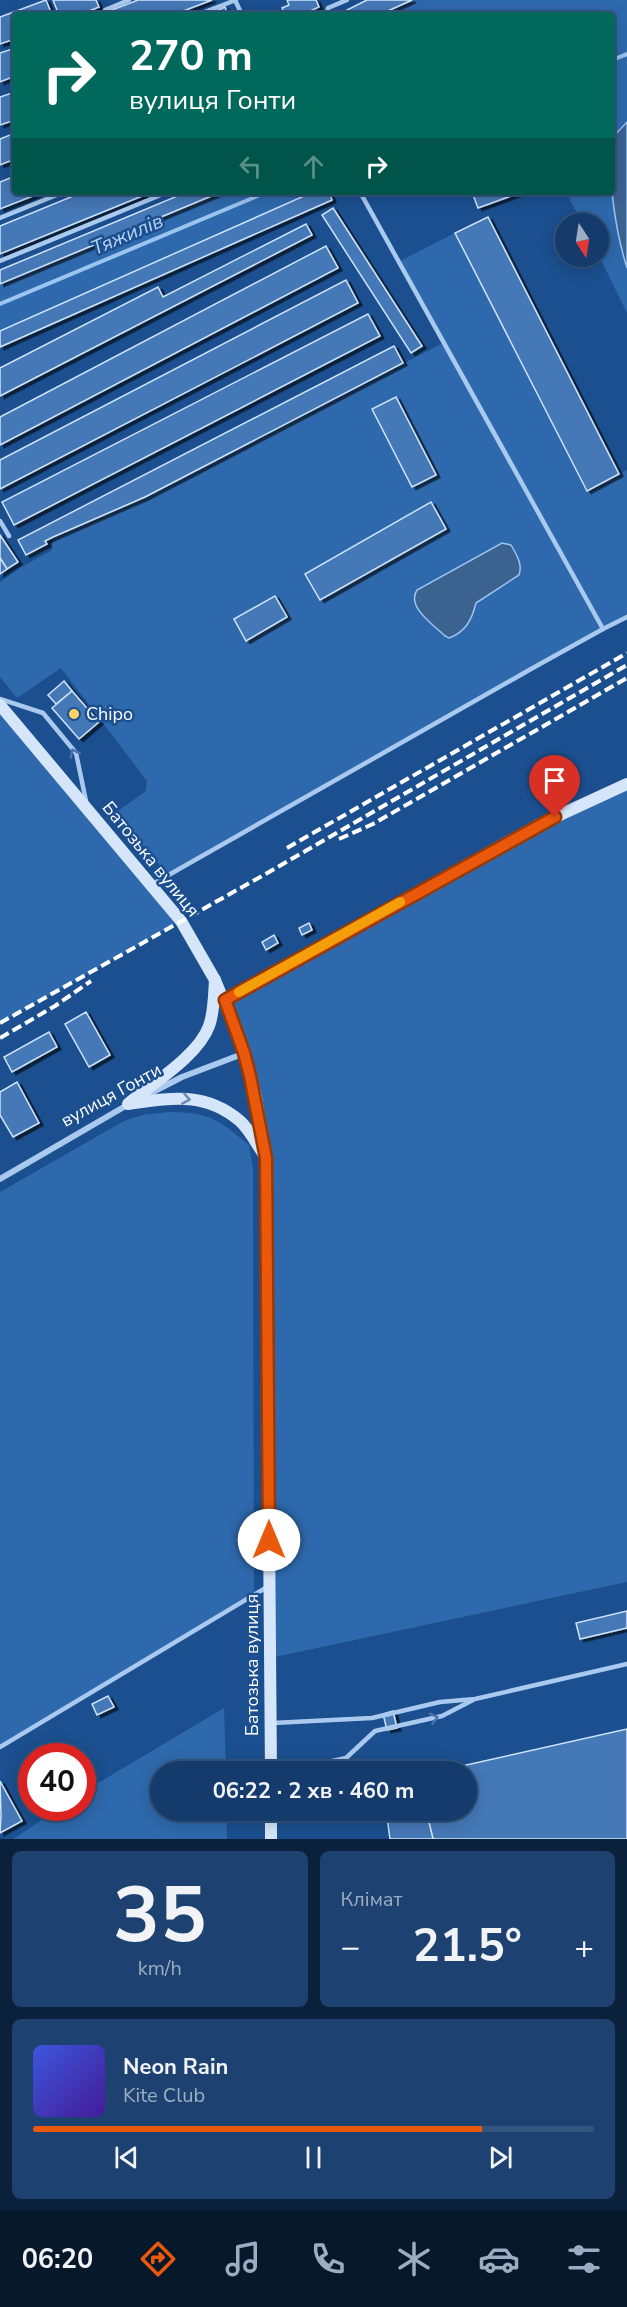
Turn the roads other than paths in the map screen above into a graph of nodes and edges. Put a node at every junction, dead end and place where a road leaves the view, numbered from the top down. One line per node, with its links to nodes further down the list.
1 (129, 0): 6 (lane)
2 (236, 0): 7 (lane)
3 (326, 0): 5 (lane)
4 (347, 0): 5 (lane)
5 (328, 8): 8 (lane)
6 (105, 10)
7 (204, 12)
8 (327, 12)
9 (57, 195): 12 (lane)
10 (161, 195): 13 (lane)
11 (362, 195): 17 (lane)
12 (0, 218)
13 (0, 261)
14 (0, 521): 15 (lane)
15 (9, 536)
16 (627, 617): 17 (lane)
17 (603, 629): 22 (lane)
18 (0, 699): 21 (lane, one-way to 18)
19 (0, 705): 21 (street, Батозька вулиця)
20 (627, 784): 24 (street)
21 (88, 810): 22 (street, Батозька вулиця)
22 (151, 885): 23 (street, Батозька вулиця)
23 (215, 980): 24 (street, Батозька вулиця); 26 (street)
24 (225, 1000): 25 (street, Батозька вулиця)
25 (244, 1053): 26 (street, вулиця Гонти); 27 (street, Батозька вулиця)
26 (128, 1104): 27 (street, one-way to 27); 28 (street, вулиця Гонти)
27 (266, 1158): 29 (street, Батозька вулиця)
28 (0, 1179)
29 (270, 1586): 33 (street, Батозька вулиця); 35 (lane)
30 (627, 1664): 31 (lane)
31 (475, 1699): 32 (lane); 34 (lane, one-way to 31)
32 (372, 1718): 33 (lane); 34 (lane)
33 (270, 1723): 36 (street, Батозька вулиця)
34 (375, 1731): 37 (lane)
35 (0, 1747)
36 (271, 1761)
37 (332, 1761)
38 (271, 1821): 39 (street)
39 (271, 1839)

